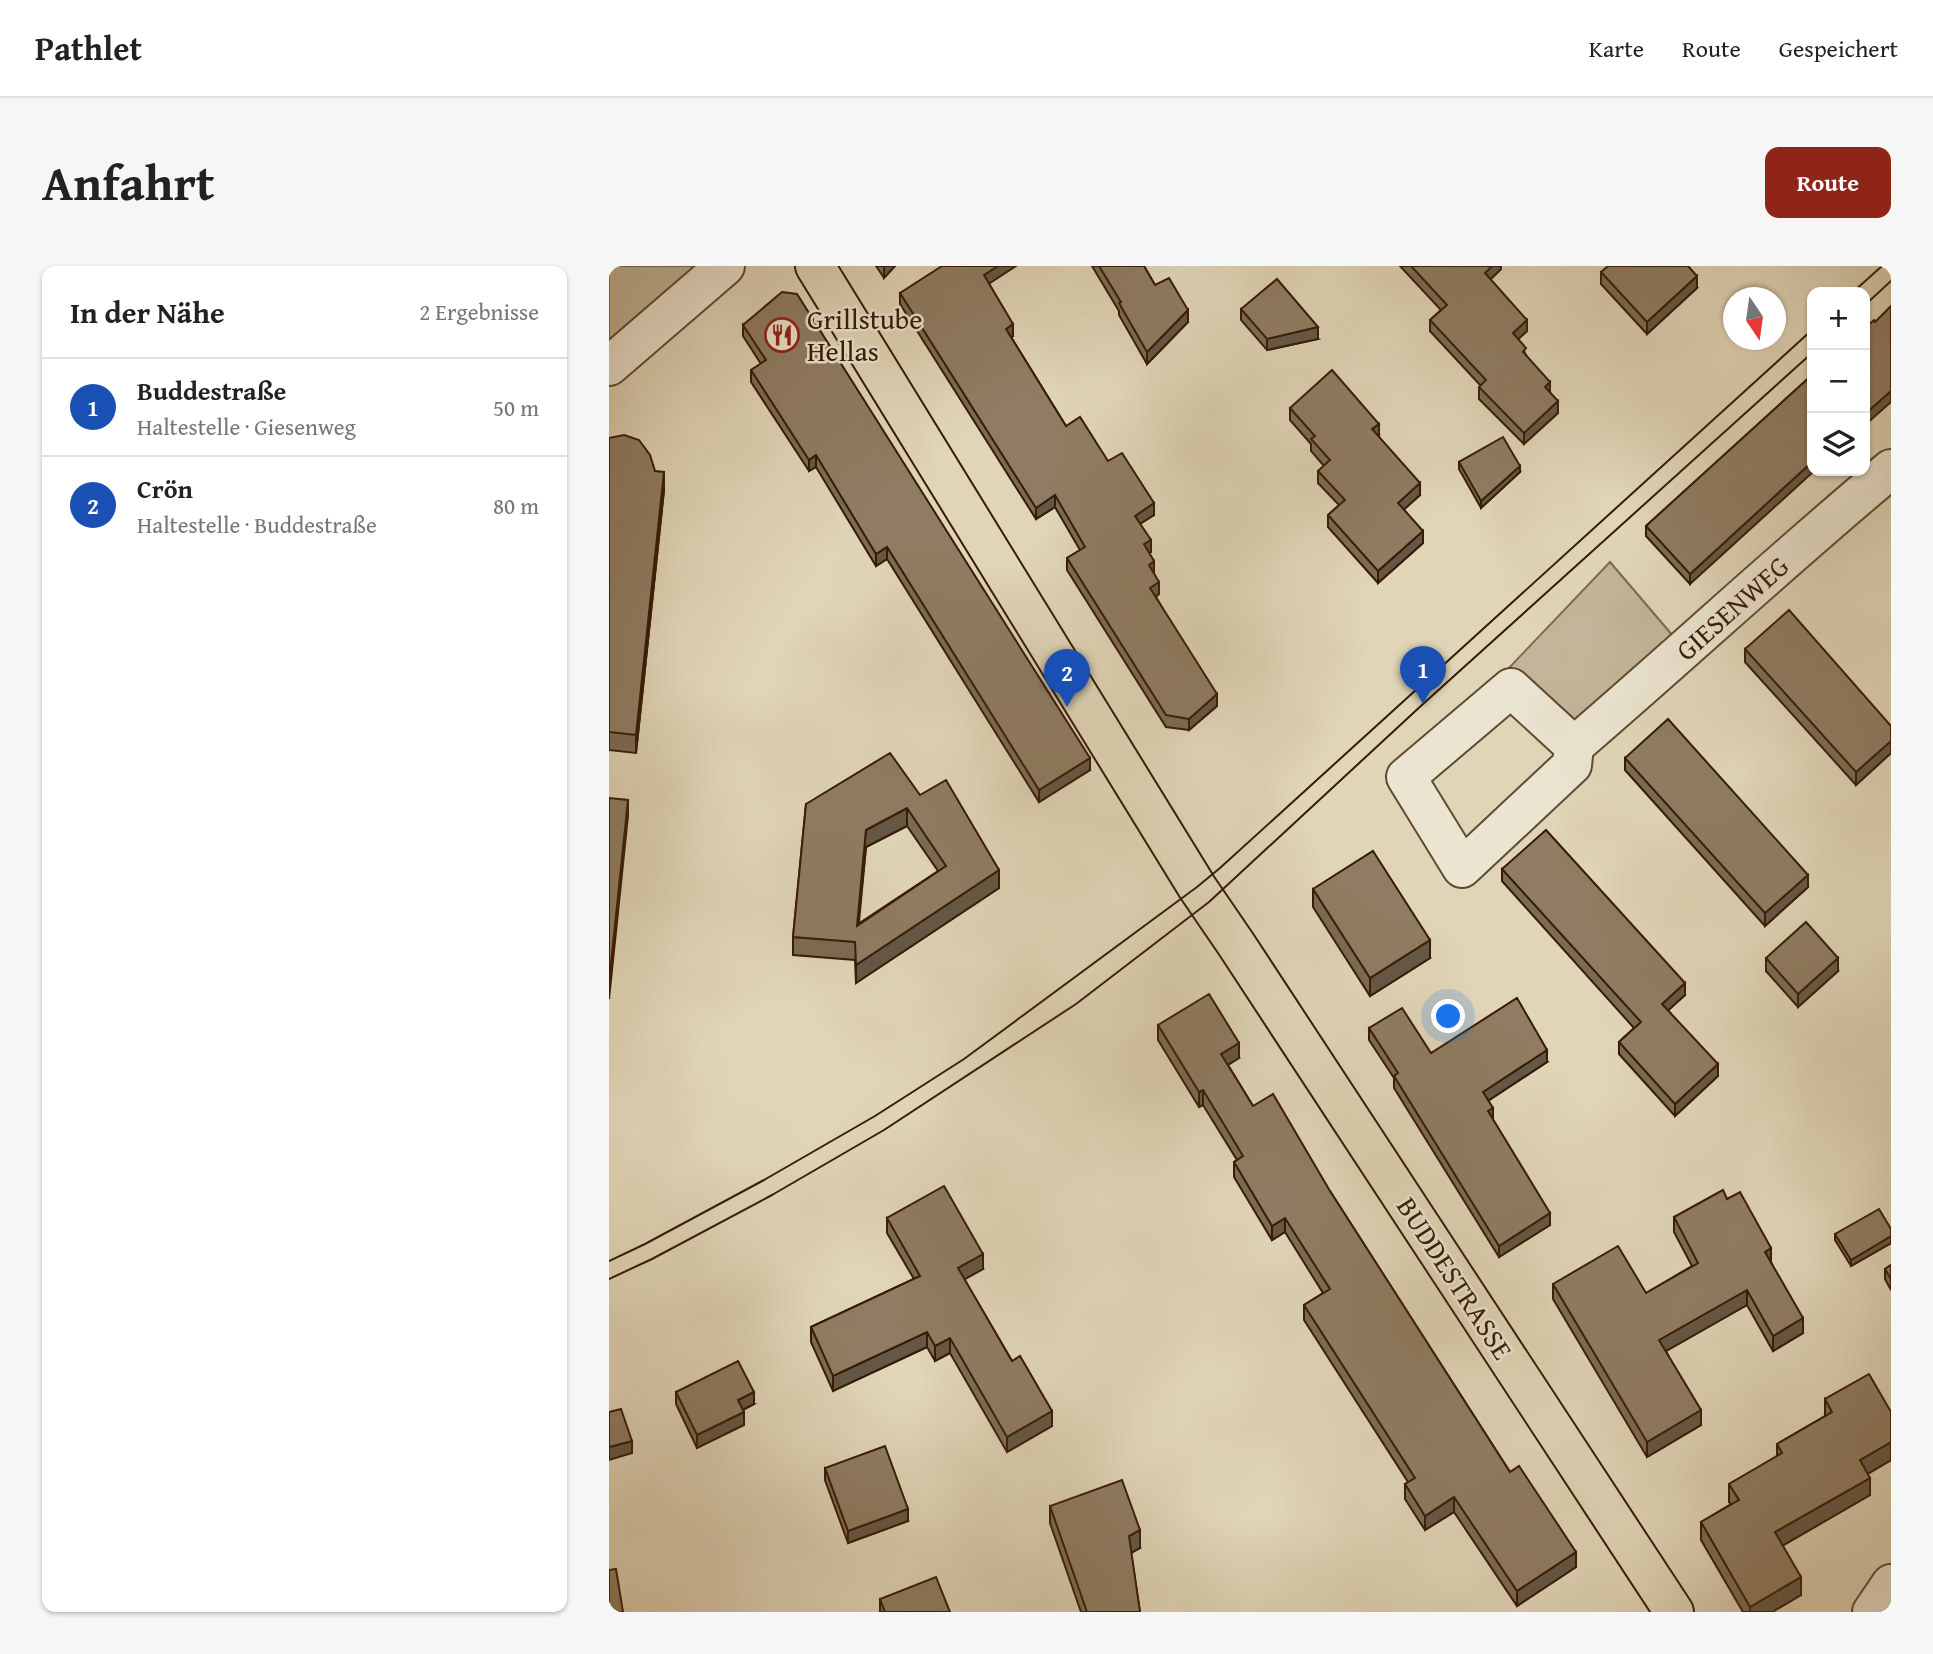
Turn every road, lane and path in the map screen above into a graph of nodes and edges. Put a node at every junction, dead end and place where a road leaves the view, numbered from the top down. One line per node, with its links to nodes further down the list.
1 (725, 266): 3 (street)
2 (815, 266): 7 (main road, BUDDESTRASSE)
3 (609, 366)
4 (1891, 469): 5 (street, GIESENWEG)
5 (1574, 746): 5 (street, GIESENWEG)
6 (1891, 1584): 8 (street)
7 (1674, 1612)
8 (1872, 1612)

